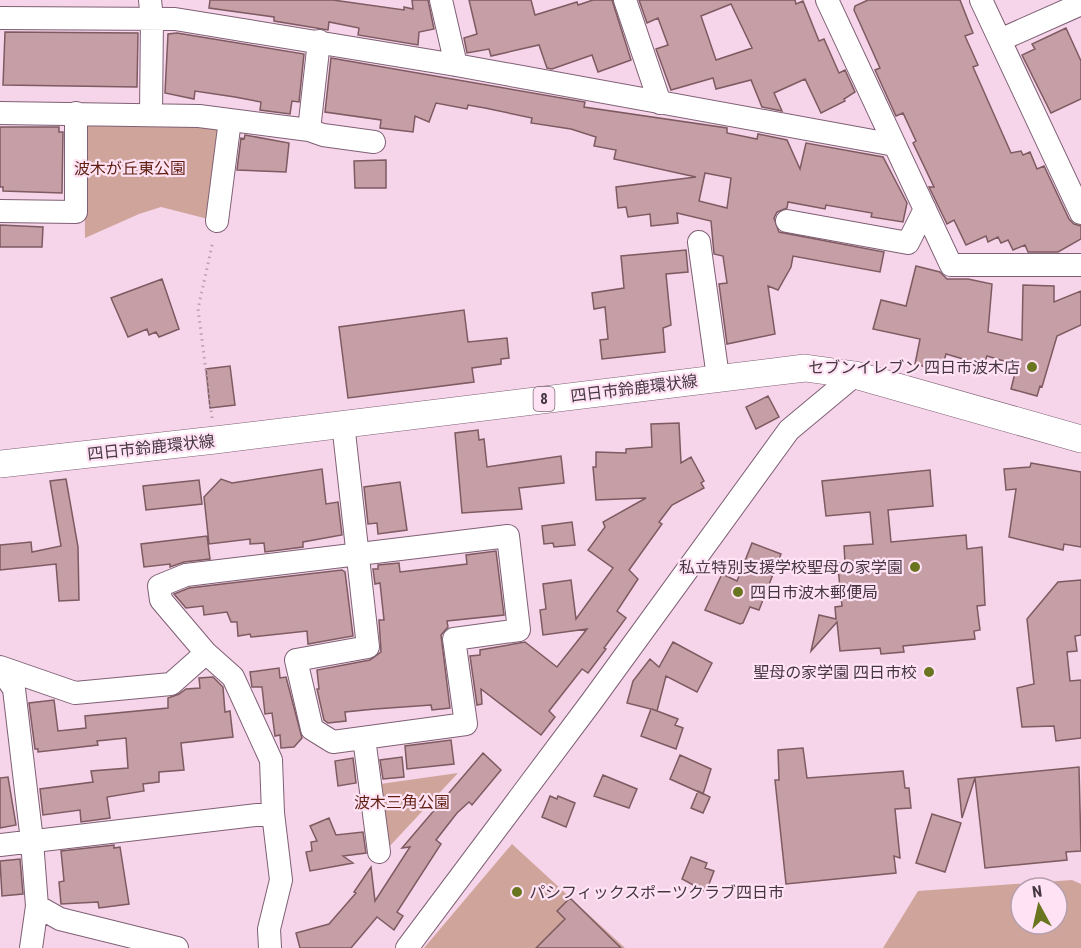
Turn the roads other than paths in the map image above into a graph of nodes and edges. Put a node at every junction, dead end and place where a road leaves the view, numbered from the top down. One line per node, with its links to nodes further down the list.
1 (441, 0): 10 (street)
2 (625, 0): 11 (street)
3 (826, 0): 18 (street)
4 (981, 0): 8 (street)
5 (1081, 4): 8 (street)
6 (151, 9): 7 (street); 9 (street); 14 (street)
7 (0, 18)
8 (1000, 40): 21 (street)
9 (319, 41): 10 (street); 16 (street)
10 (456, 65): 11 (street)
11 (660, 103): 18 (street)
12 (0, 113): 13 (street)
13 (76, 113): 14 (street); 20 (street)
14 (151, 114): 15 (street)
15 (230, 120): 16 (street); 23 (street)
16 (309, 130): 17 (street)
17 (374, 142)
18 (895, 145): 19 (street)
19 (925, 209): 22 (street); 25 (street)
20 (0, 212)
21 (1081, 213)
22 (787, 220)
23 (217, 221)
24 (699, 242): 27 (street)
25 (1081, 266)
26 (855, 375): 27 (main road, 四日市鈴鹿環状線 / 8); 29 (main road, 四日市鈴鹿環状線 / 8); 44 (street)
27 (718, 377): 28 (main road, 四日市鈴鹿環状線 / 8)
28 (343, 423): 30 (main road, 四日市鈴鹿環状線 / 8); 31 (street)
29 (1081, 439)
30 (0, 464)
31 (359, 556): 32 (street); 35 (street); 35 (street)
32 (206, 653): 33 (street); 36 (street)
33 (0, 668): 34 (street)
34 (9, 719): 37 (street)
35 (364, 738): 39 (street)
36 (273, 813): 37 (street); 43 (street)
37 (32, 841): 38 (street); 40 (street)
38 (0, 845)
39 (379, 852)
40 (37, 906): 41 (street); 42 (street)
41 (31, 948)
42 (177, 948)
43 (270, 948)
44 (407, 948)

